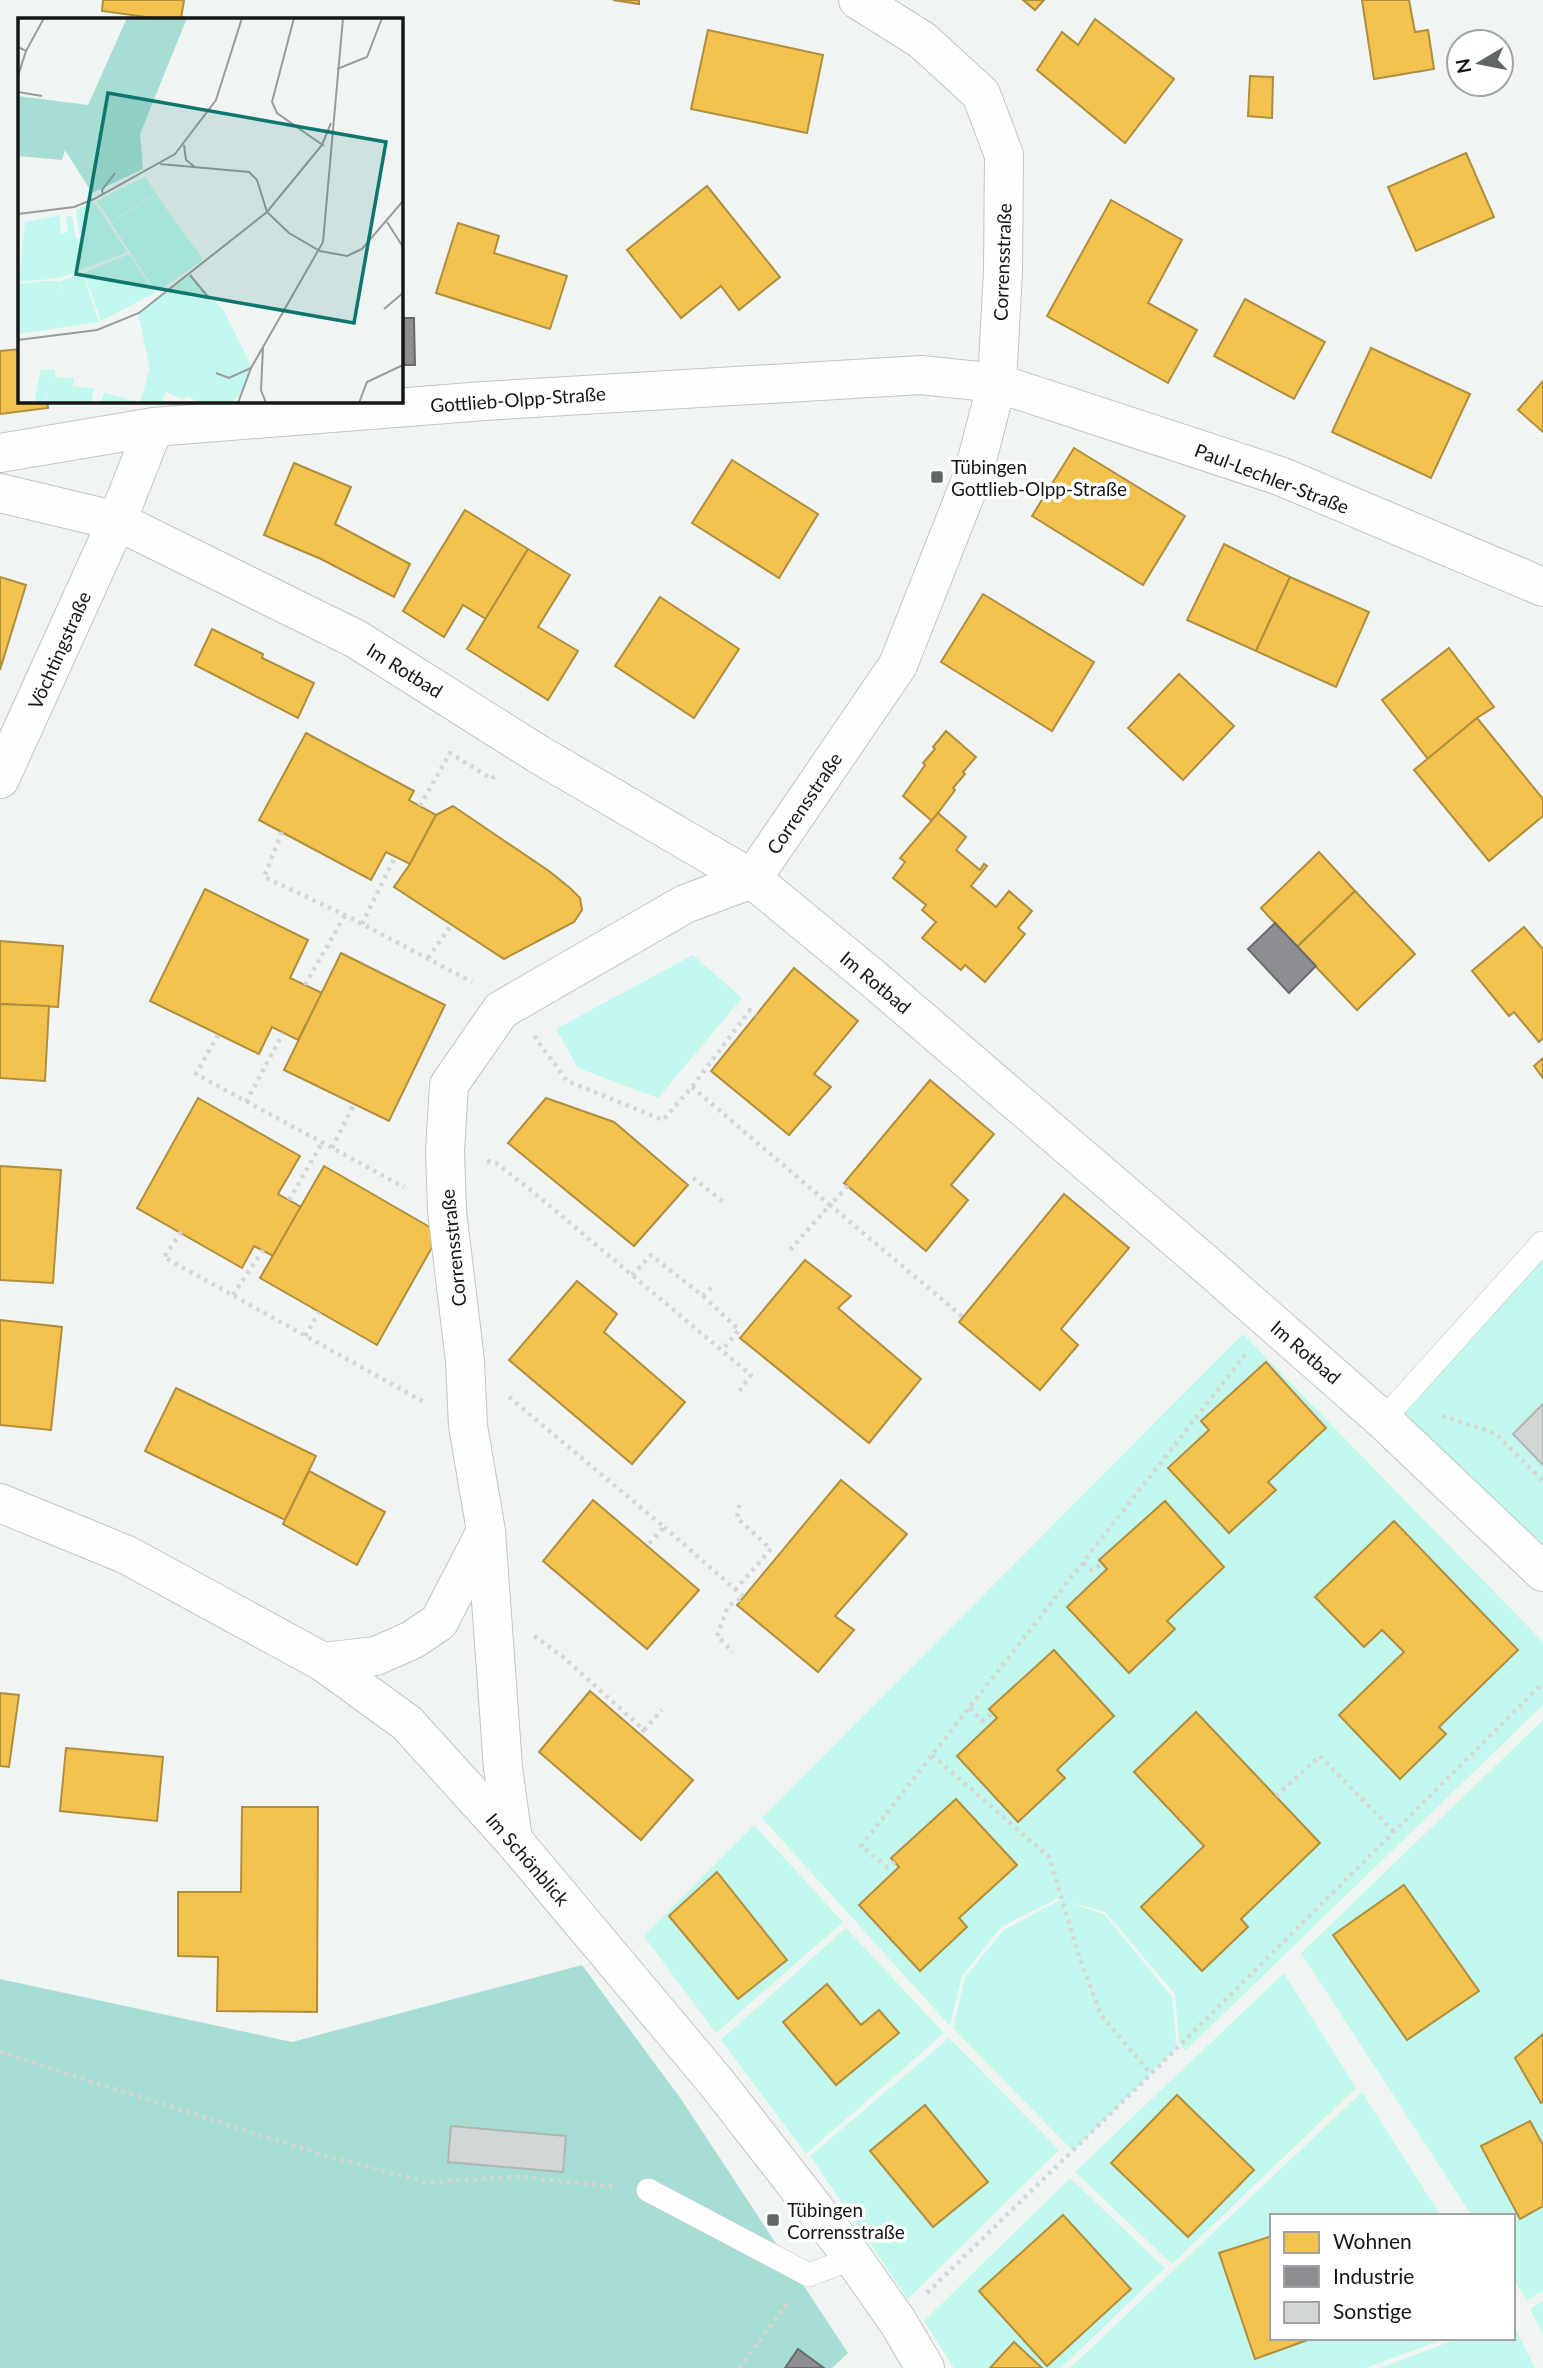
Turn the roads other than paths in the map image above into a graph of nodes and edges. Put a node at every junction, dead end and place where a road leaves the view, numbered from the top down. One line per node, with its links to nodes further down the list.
1 (859, 0): 2 (street, Corrensstraße)
2 (997, 383): 3 (street, Gottlieb-Olpp-Straße); 7 (street, Paul-Lechler-Straße); 9 (street, Corrensstraße)
3 (154, 428): 4 (street, Gottlieb-Olpp-Straße); 6 (street)
4 (0, 453)
5 (0, 493): 6 (street, Im Rotbad)
6 (117, 521): 8 (street, Vöchtingstraße); 9 (street, Im Rotbad)
7 (1543, 587)
8 (0, 779)
9 (752, 879): 11 (street, Im Rotbad); 13 (street, Corrensstraße)
10 (1542, 1243): 11 (lane)
11 (1391, 1411): 14 (street, Im Rotbad)
12 (0, 1503): 15 (street, Im Schönblick)
13 (486, 1531): 15 (street); 16 (street, Corrensstraße)
14 (1543, 1572)
15 (323, 1662): 16 (street, Im Schönblick)
16 (513, 1840): 18 (street, Im Schönblick)
17 (648, 2190): 18 (lane)
18 (853, 2258): 19 (street, Im Schönblick)
19 (925, 2368)

